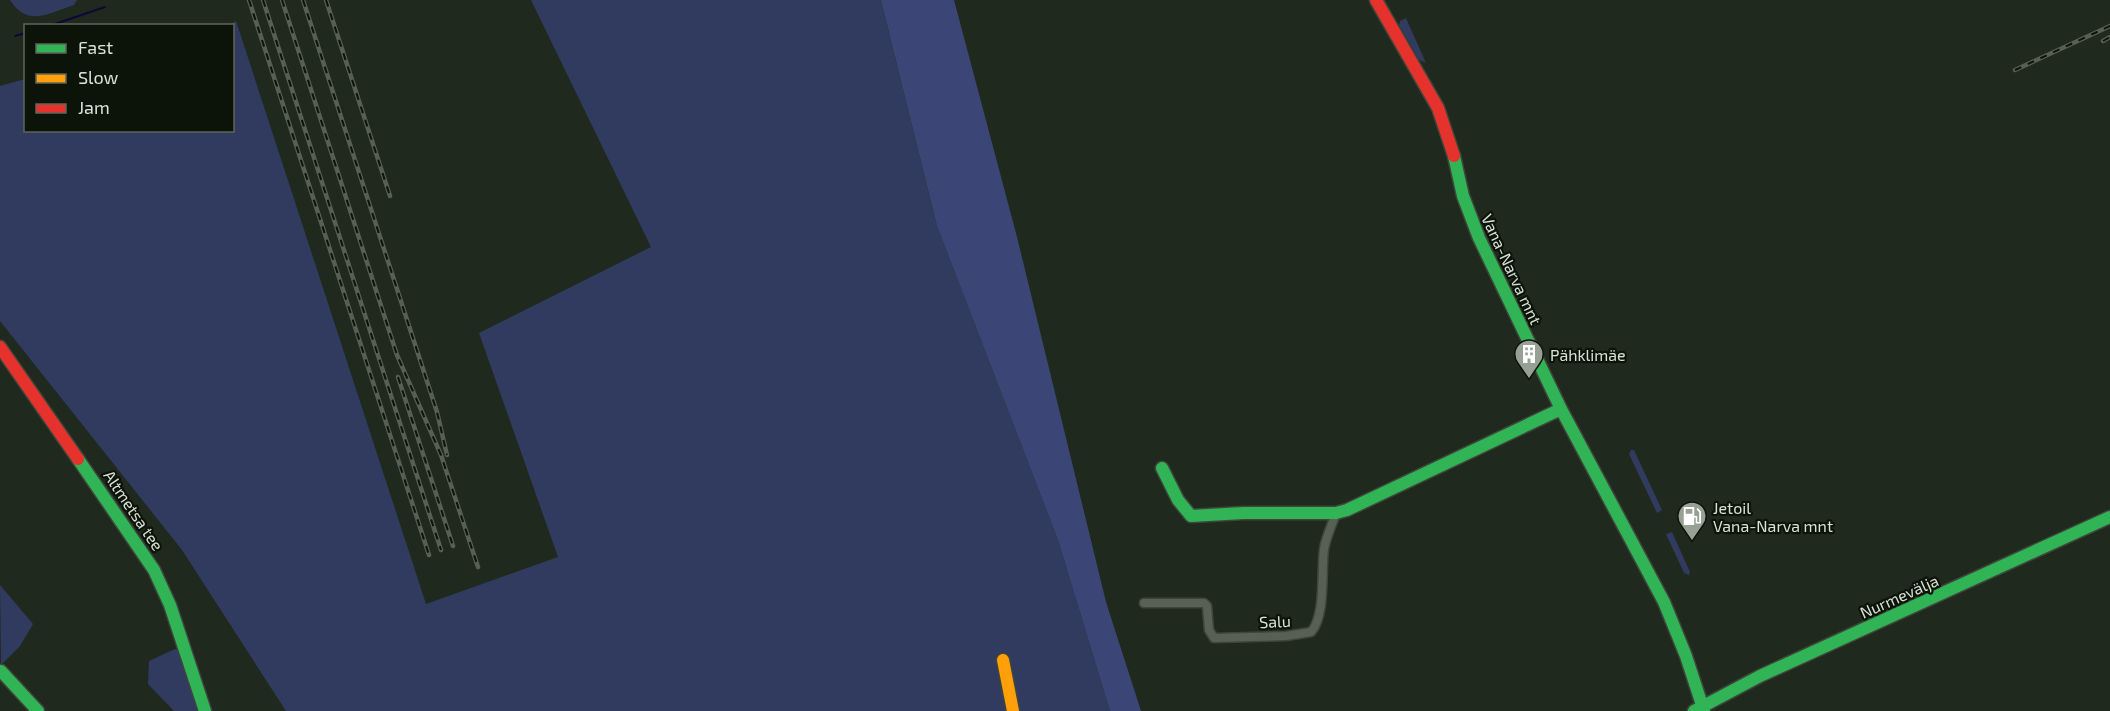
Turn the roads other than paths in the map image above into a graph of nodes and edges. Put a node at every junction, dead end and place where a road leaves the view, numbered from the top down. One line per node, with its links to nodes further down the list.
1 (1376, 0): 3 (street, Vana-Narva mnt)
2 (0, 347): 12 (street, Altmetsa tee)
3 (1561, 409): 5 (street); 10 (street, Vana-Narva mnt)
4 (1162, 468): 5 (street)
5 (1336, 513): 7 (street, Salu)
6 (2110, 518): 10 (street, Nurmevälja)
7 (1144, 603)
8 (1003, 660): 13 (street)
9 (1, 671): 11 (street)
10 (1700, 710)
11 (38, 711)
12 (205, 711)
13 (1013, 711)

